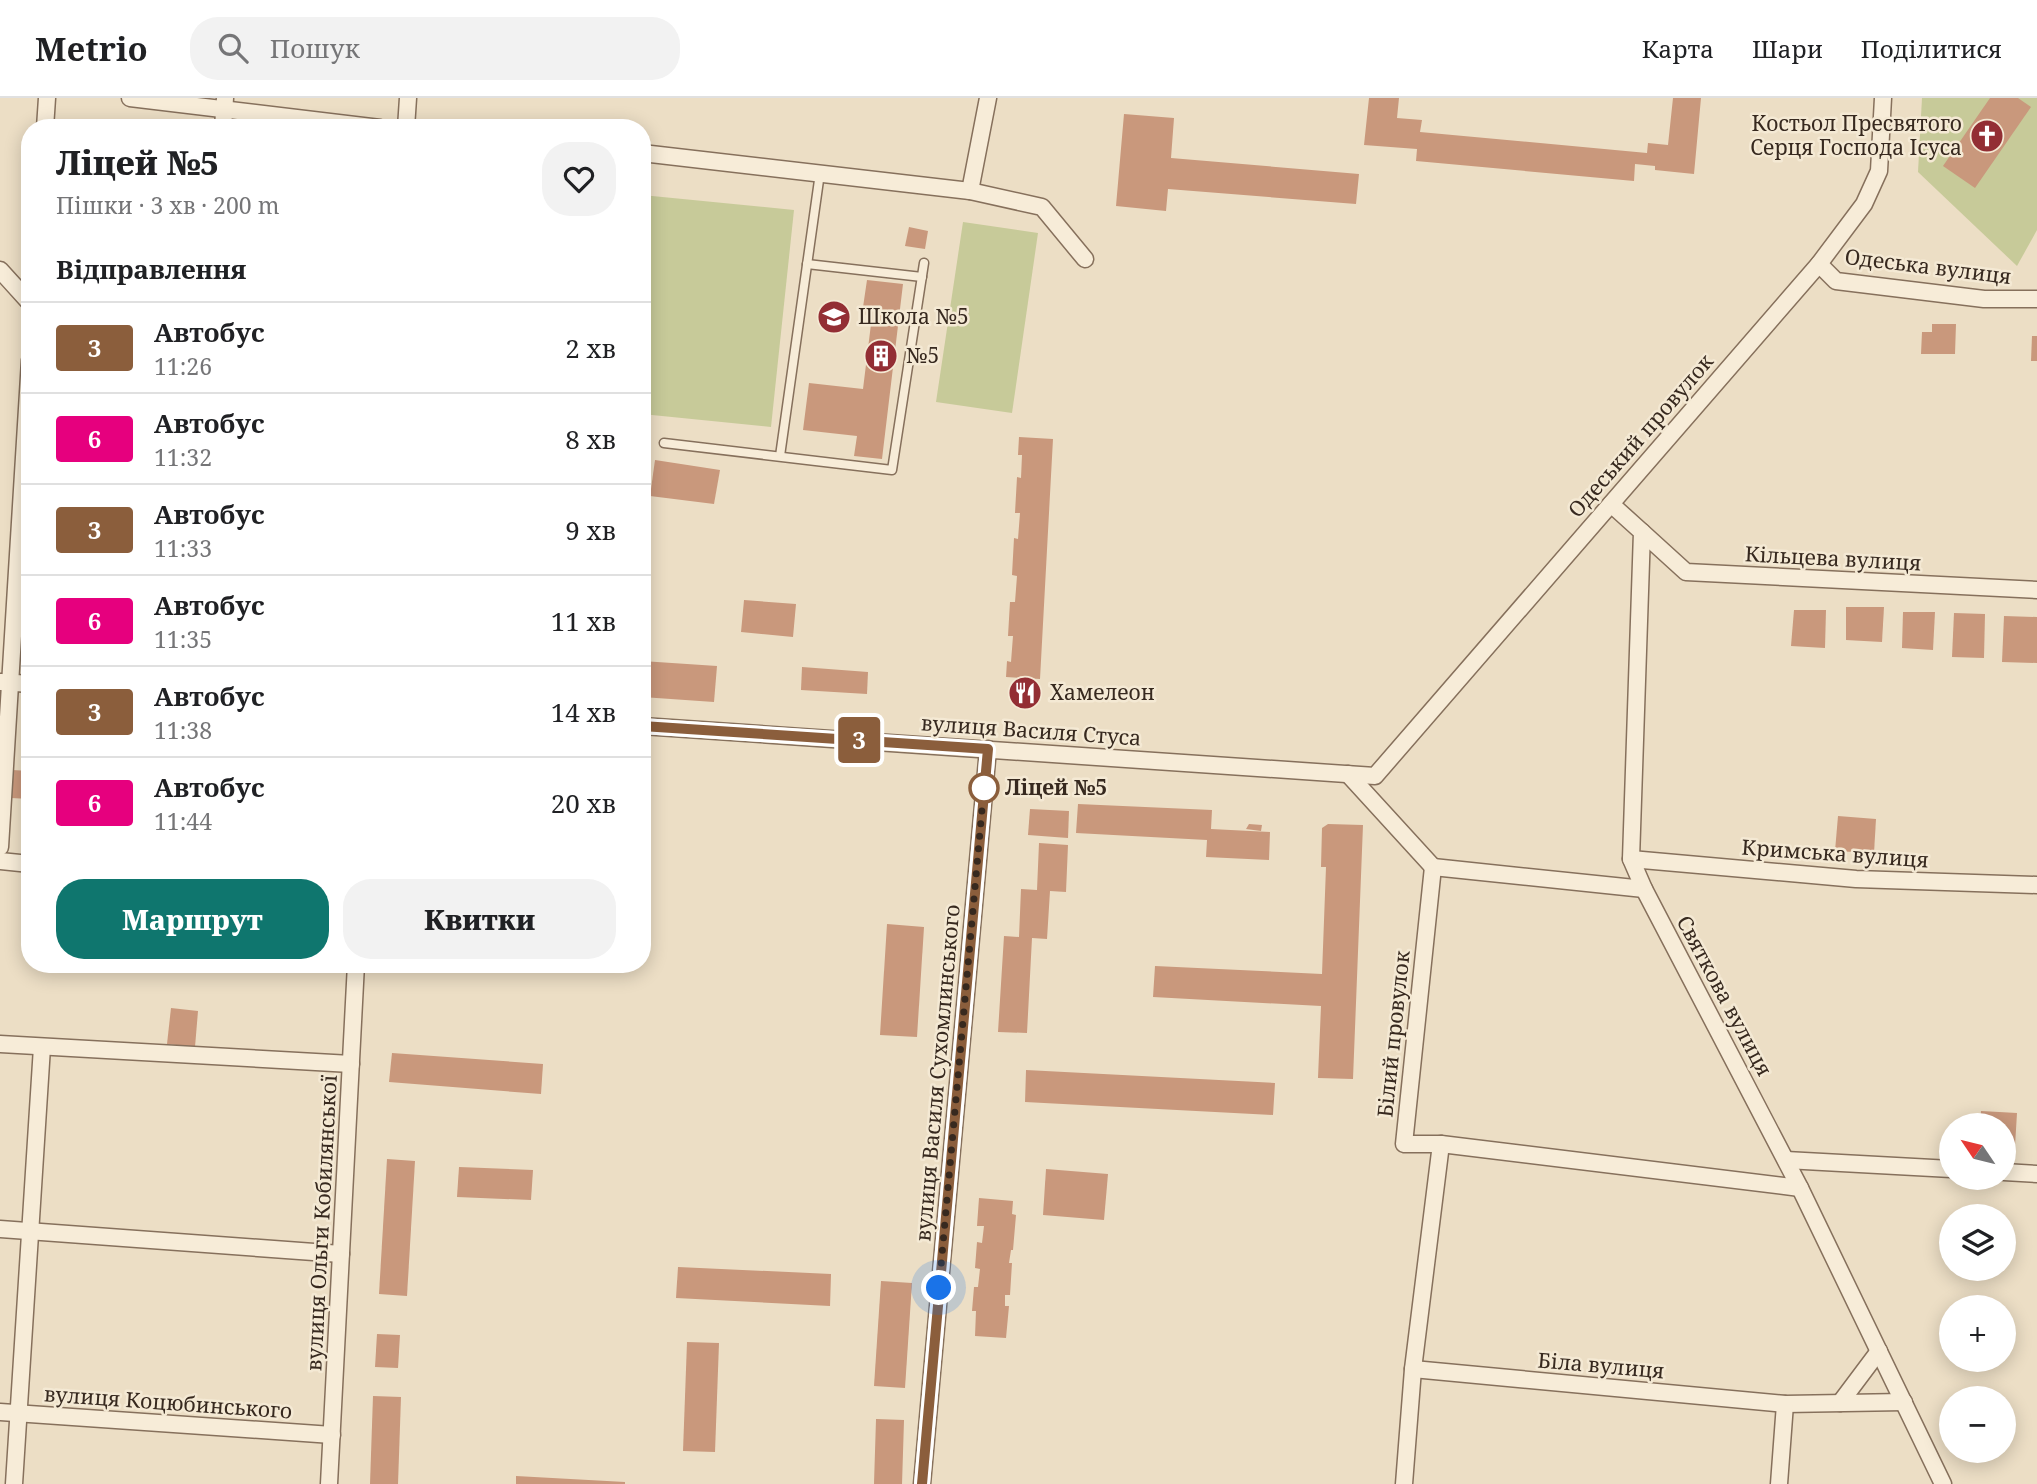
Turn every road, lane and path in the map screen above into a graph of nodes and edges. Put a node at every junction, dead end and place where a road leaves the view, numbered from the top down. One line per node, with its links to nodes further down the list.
1 (47, 98): 7 (street)
2 (130, 98): 6 (street)
3 (408, 98): 9 (street)
4 (988, 98): 12 (street)
5 (1883, 98): 16 (street, Одеський провулок)
6 (224, 104): 8 (street)
7 (46, 119)
8 (322, 119)
9 (406, 119)
10 (651, 154): 11 (street)
11 (820, 173): 12 (street); 15 (lane)
12 (970, 191): 13 (street)
13 (1085, 259)
14 (924, 263): 18 (lane)
15 (807, 264): 18 (lane); 22 (lane)
16 (1819, 264): 20 (street, Одеська вулиця); 24 (street, Одеський провулок)
17 (0, 270): 19 (street)
18 (922, 277): 22 (lane)
19 (21, 293)
20 (2037, 299)
21 (664, 443): 22 (lane)
22 (780, 456)
23 (21, 476): 27 (street)
24 (1611, 504): 25 (street); 31 (street, Одеський провулок)
25 (1642, 532): 26 (street, Кільцева вулиця); 33 (street, Святкова вулиця)
26 (2037, 590)
27 (5, 682): 32 (street)
28 (651, 727): 29 (street, вулиця Василя Стуса)
29 (988, 749): 30 (street, вулиця Василя Стуса); 62 (street, вулиця Василя Сухомлинського)
30 (1348, 774): 31 (street, вулиця Василя Стуса); 36 (street)
31 (1375, 776)
32 (0, 848)
33 (1631, 859): 37 (street, Кримська вулиця); 38 (street, Святкова вулиця)
34 (0, 861): 35 (street)
35 (21, 863)
36 (1433, 867): 38 (street); 43 (street, Білий провулок)
37 (2037, 885)
38 (1644, 889): 44 (street, Святкова вулиця)
39 (356, 973): 42 (street, вулиця Ольги Кобилянської)
40 (0, 1044): 41 (street)
41 (42, 1047): 42 (street); 50 (street)
42 (351, 1065): 51 (street, вулиця Ольги Кобилянської)
43 (1441, 1143): 48 (street, Білий провулок); 53 (street)
44 (1786, 1160): 45 (street); 48 (street, Святкова вулиця)
45 (1939, 1168)
46 (2016, 1173): 47 (street)
47 (2037, 1174)
48 (1800, 1188): 52 (street, Святкова вулиця)
49 (0, 1229): 50 (street)
50 (30, 1231): 51 (street); 58 (street)
51 (341, 1254): 59 (street, вулиця Ольги Кобилянської)
52 (1879, 1351): 54 (street, Святкова вулиця); 56 (street)
53 (1413, 1370): 55 (street, Біла вулиця); 63 (street)
54 (1904, 1402): 56 (street, Біла вулиця); 65 (street, Святкова вулиця)
55 (1785, 1404): 56 (street, Біла вулиця); 64 (street)
56 (1840, 1404)
57 (0, 1412): 58 (street, вулиця Коцюбинського)
58 (18, 1414): 59 (street, вулиця Коцюбинського); 60 (street)
59 (332, 1435): 61 (street, вулиця Ольги Кобилянської)
60 (13, 1484)
61 (329, 1484)
62 (922, 1484)
63 (1404, 1484)
64 (1779, 1484)
65 (1943, 1484)

